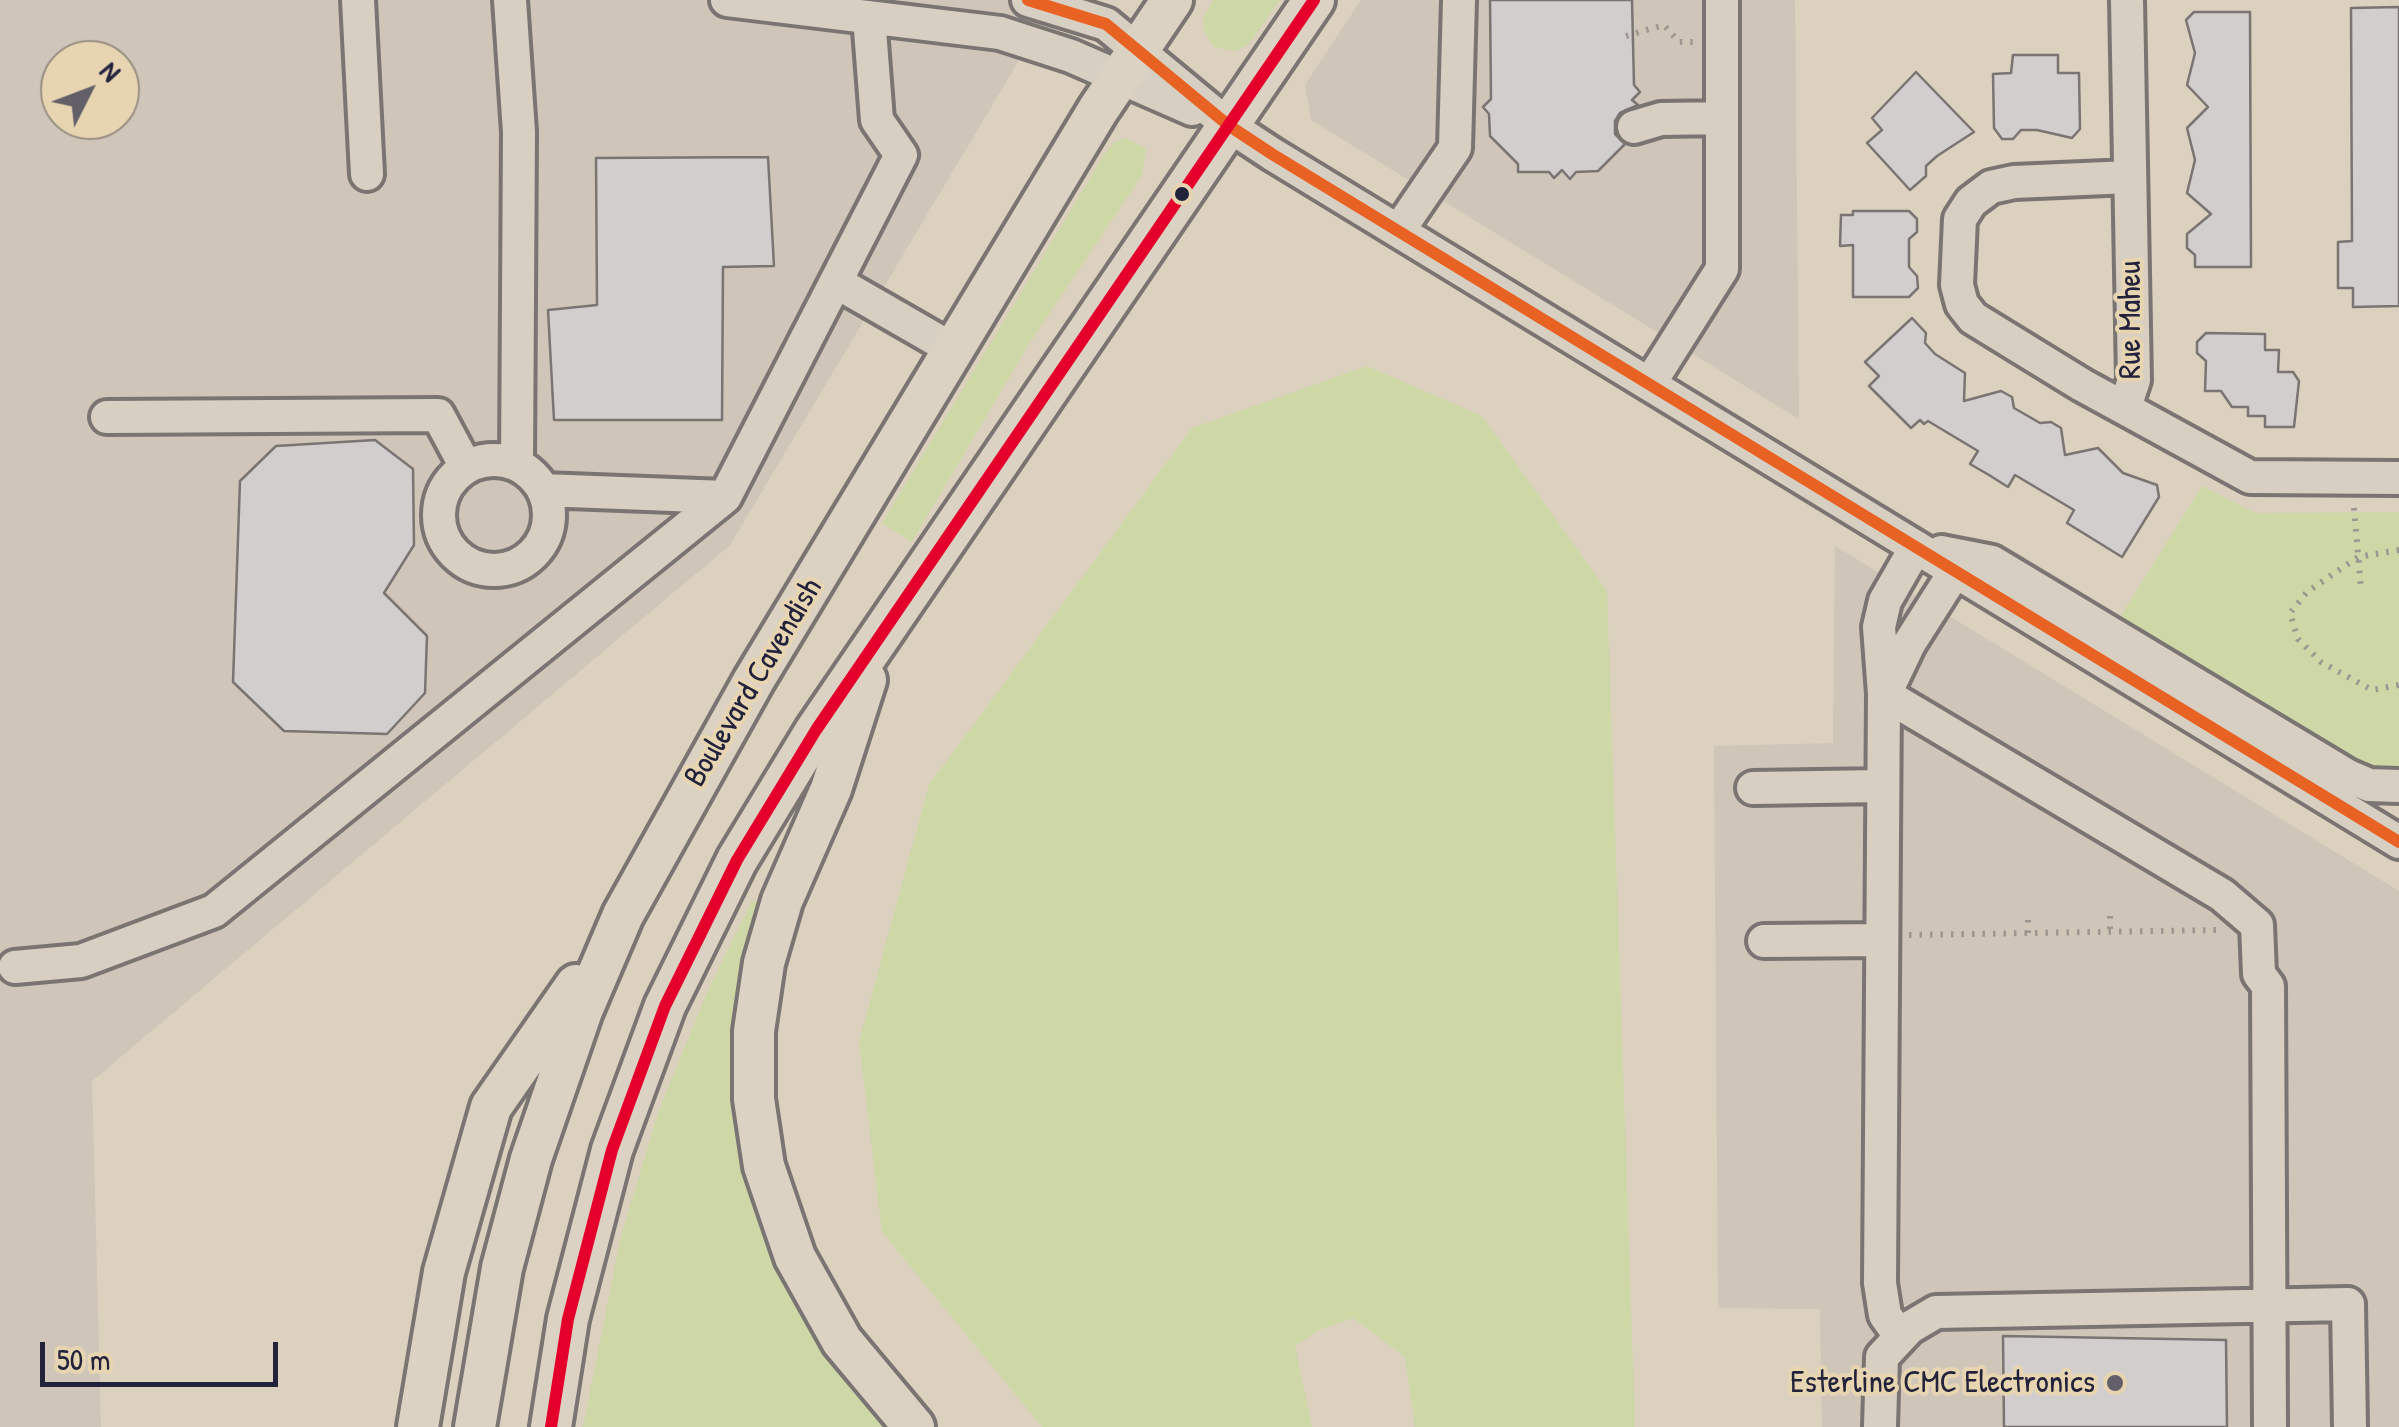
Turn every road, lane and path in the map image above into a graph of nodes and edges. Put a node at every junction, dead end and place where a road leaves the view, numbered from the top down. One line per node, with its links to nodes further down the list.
1 (358, 0): 17 (street)
2 (510, 0): 25 (street)
3 (727, 0): 10 (street)
4 (1028, 0): 13 (street)
5 (1172, 0): 13 (main road, Boulevard Cavendish)
6 (1314, 0): 15 (main road)
7 (1459, 0): 19 (street)
8 (1722, 0): 14 (street)
9 (2128, 0): 18 (street, Rue Maheu)
10 (868, 17): 13 (street); 20 (street)
11 (1626, 36): 12 (path)
12 (1679, 42)
13 (1130, 63): 15 (street); 21 (main road, Boulevard Cavendish)
14 (1722, 118): 16 (street); 22 (street)
15 (1228, 125): 19 (street); 36 (main road)
16 (1634, 127)
17 (367, 174)
18 (2130, 177): 23 (street, Rue Maheu); 23 (street)
19 (1399, 230): 22 (street)
20 (836, 282): 21 (street); 29 (street)
21 (954, 350): 43 (main road, Boulevard Cavendish)
22 (1650, 383): 31 (street)
23 (2125, 408): 27 (street, Rue Maheu)
24 (107, 417): 26 (street)
25 (516, 464): 26 (street); 28 (street)
26 (466, 467): 28 (street)
27 (2399, 478)
28 (543, 490): 29 (street)
29 (725, 498): 55 (street)
30 (2354, 508): 33 (path)
31 (1916, 546): 34 (street); 38 (street); 40 (street)
32 (2399, 550): 33 (path)
33 (2358, 558): 35 (path); 37 (path)
34 (1956, 570): 38 (street); 42 (street)
35 (2362, 588)
36 (878, 642): 60 (main road); 61 (main road)
37 (2399, 684)
38 (1884, 694): 39 (street); 49 (street)
39 (1882, 786): 41 (street); 48 (street)
40 (2399, 786)
41 (1753, 788)
42 (2399, 842)
43 (623, 916): 58 (main road); 59 (main road, Boulevard Cavendish)
44 (2110, 916): 51 (path)
45 (2190, 917): 50 (path)
46 (2028, 918): 52 (path)
47 (1947, 920): 53 (path)
48 (1893, 928): 53 (path); 54 (street); 57 (street)
49 (2257, 930): 50 (path); 56 (street)
50 (2191, 931): 51 (path)
51 (2110, 932): 52 (path)
52 (2028, 933): 53 (path)
53 (1948, 934)
54 (1764, 941)
55 (14, 967)
56 (2270, 1307): 57 (street); 63 (street); 64 (street)
57 (1900, 1336): 62 (street)
58 (418, 1427)
59 (475, 1427)
60 (551, 1427)
61 (914, 1427)
62 (1880, 1427)
63 (2270, 1427)
64 (2350, 1427)

